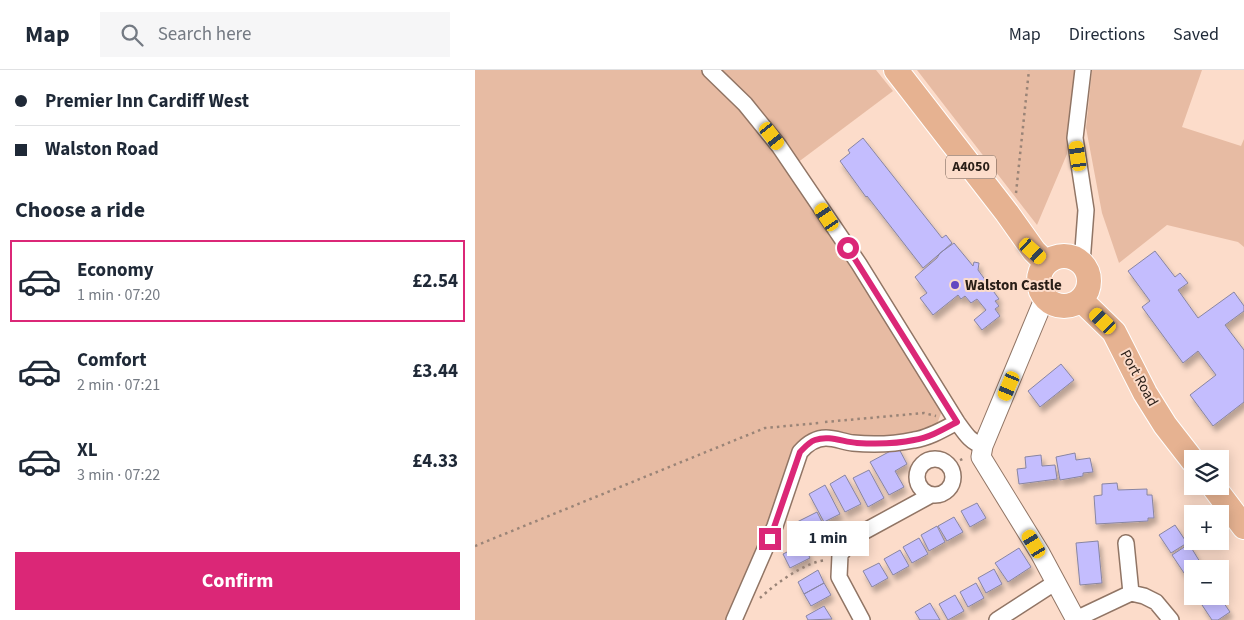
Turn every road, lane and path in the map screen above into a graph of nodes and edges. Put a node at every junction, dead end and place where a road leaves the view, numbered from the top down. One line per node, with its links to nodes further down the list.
1 (710, 70): 10 (street)
2 (896, 70): 7 (main road, A4050)
3 (1029, 70): 5 (path)
4 (1083, 70): 6 (street)
5 (1016, 195)
6 (1082, 262): 7 (main road); 9 (main road)
7 (1046, 263): 8 (main road)
8 (1033, 290): 9 (main road); 12 (street)
9 (1081, 300): 11 (main road, Port Road)
10 (957, 422): 12 (street); 18 (path); 24 (street)
11 (1184, 450)
12 (976, 451): 13 (path); 20 (street)
13 (948, 465): 14 (street); 14 (street)
14 (931, 495): 19 (street)
15 (1220, 495): 16 (main road)
16 (1244, 527)
17 (1126, 543): 21 (street)
18 (475, 546)
19 (840, 561): 22 (path); 25 (street)
20 (1056, 582): 23 (street); 26 (street)
21 (1131, 593): 23 (street); 27 (street)
22 (757, 605)
23 (1076, 619)
24 (734, 620)
25 (862, 620)
26 (997, 620)
27 (1171, 620)

